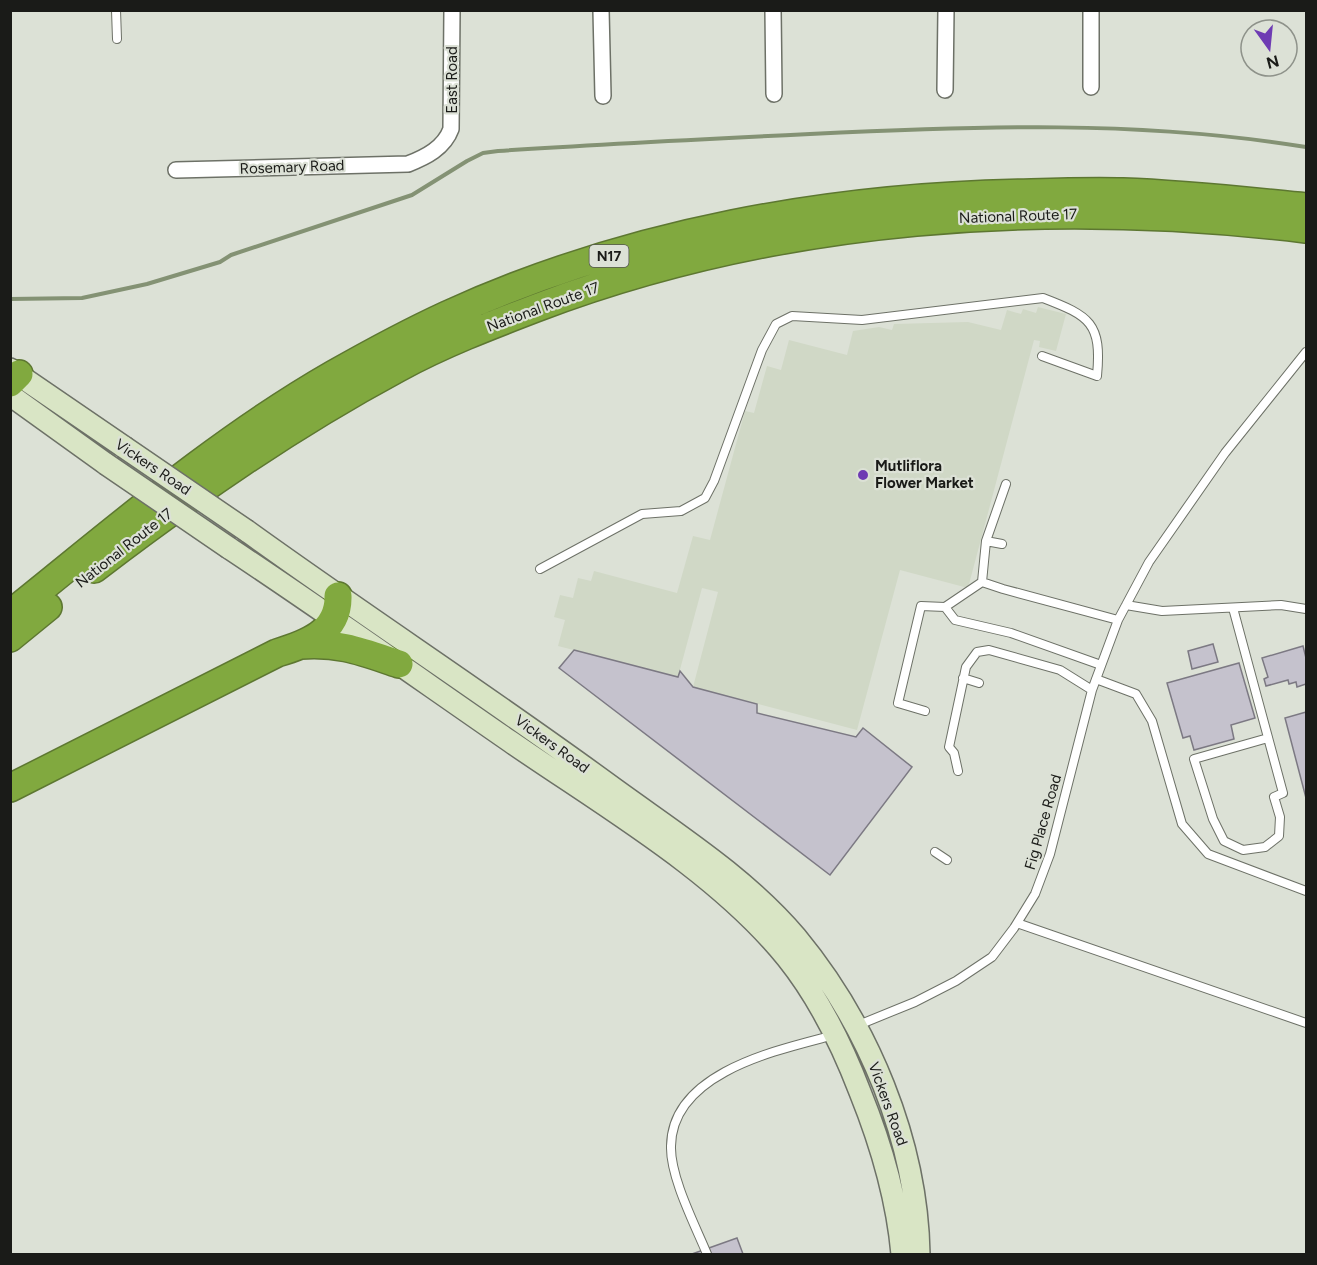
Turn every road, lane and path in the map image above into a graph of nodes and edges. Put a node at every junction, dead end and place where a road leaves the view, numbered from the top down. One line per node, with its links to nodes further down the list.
1 (116, 10): 7 (lane)
2 (452, 10): 12 (street, East Road)
3 (601, 10): 11 (street)
4 (773, 10): 10 (street)
5 (946, 10): 9 (street)
6 (1091, 10): 8 (street)
7 (117, 39)
8 (1091, 87)
9 (945, 90)
10 (774, 94)
11 (603, 96)
12 (408, 164): 13 (street, Rosemary Road)
13 (176, 170)
14 (1306, 207): 29 (highway, N17)
15 (1306, 229): 31 (highway, National Route 17 / N17)
16 (1306, 352): 24 (lane, Fig Place Road)
17 (1042, 356): 22 (lane)
18 (13, 380): 26 (main road, Vickers Road, bridge); 26 (main road, Vickers Road, bridge)
19 (1006, 484): 20 (lane)
20 (986, 541): 21 (lane); 23 (lane)
21 (1002, 544)
22 (540, 569)
23 (982, 582): 25 (lane); 30 (lane)
24 (1126, 605): 27 (lane); 30 (lane, Fig Place Road)
25 (945, 607): 34 (lane); 39 (lane)
26 (335, 608): 32 (highway); 33 (main road, Vickers Road); 48 (main road, Vickers Road)
27 (1233, 608): 28 (lane); 40 (lane)
28 (1306, 609)
29 (10, 614)
30 (1118, 620): 34 (lane, Fig Place Road)
31 (10, 638)
32 (300, 645): 33 (highway); 42 (highway)
33 (399, 664): 49 (main road, Vickers Road)
34 (1101, 665): 36 (lane, Fig Place Road)
35 (963, 678): 37 (lane); 38 (lane); 41 (lane)
36 (1096, 678): 38 (lane, Fig Place Road); 45 (lane)
37 (979, 683)
38 (1092, 690): 46 (lane, Fig Place Road)
39 (925, 711)
40 (1268, 738): 40 (lane)
41 (958, 771)
42 (10, 788)
43 (935, 852): 44 (lane)
44 (947, 860)
45 (1306, 891)
46 (1017, 923): 47 (lane); 48 (lane, Fig Place Road)
47 (1306, 1023)
48 (855, 1026): 49 (lane, Fig Place Road); 52 (main road, Vickers Road)
49 (834, 1035): 50 (lane, Fig Place Road); 51 (main road, Vickers Road)
50 (707, 1254)
51 (902, 1254)
52 (919, 1254)

